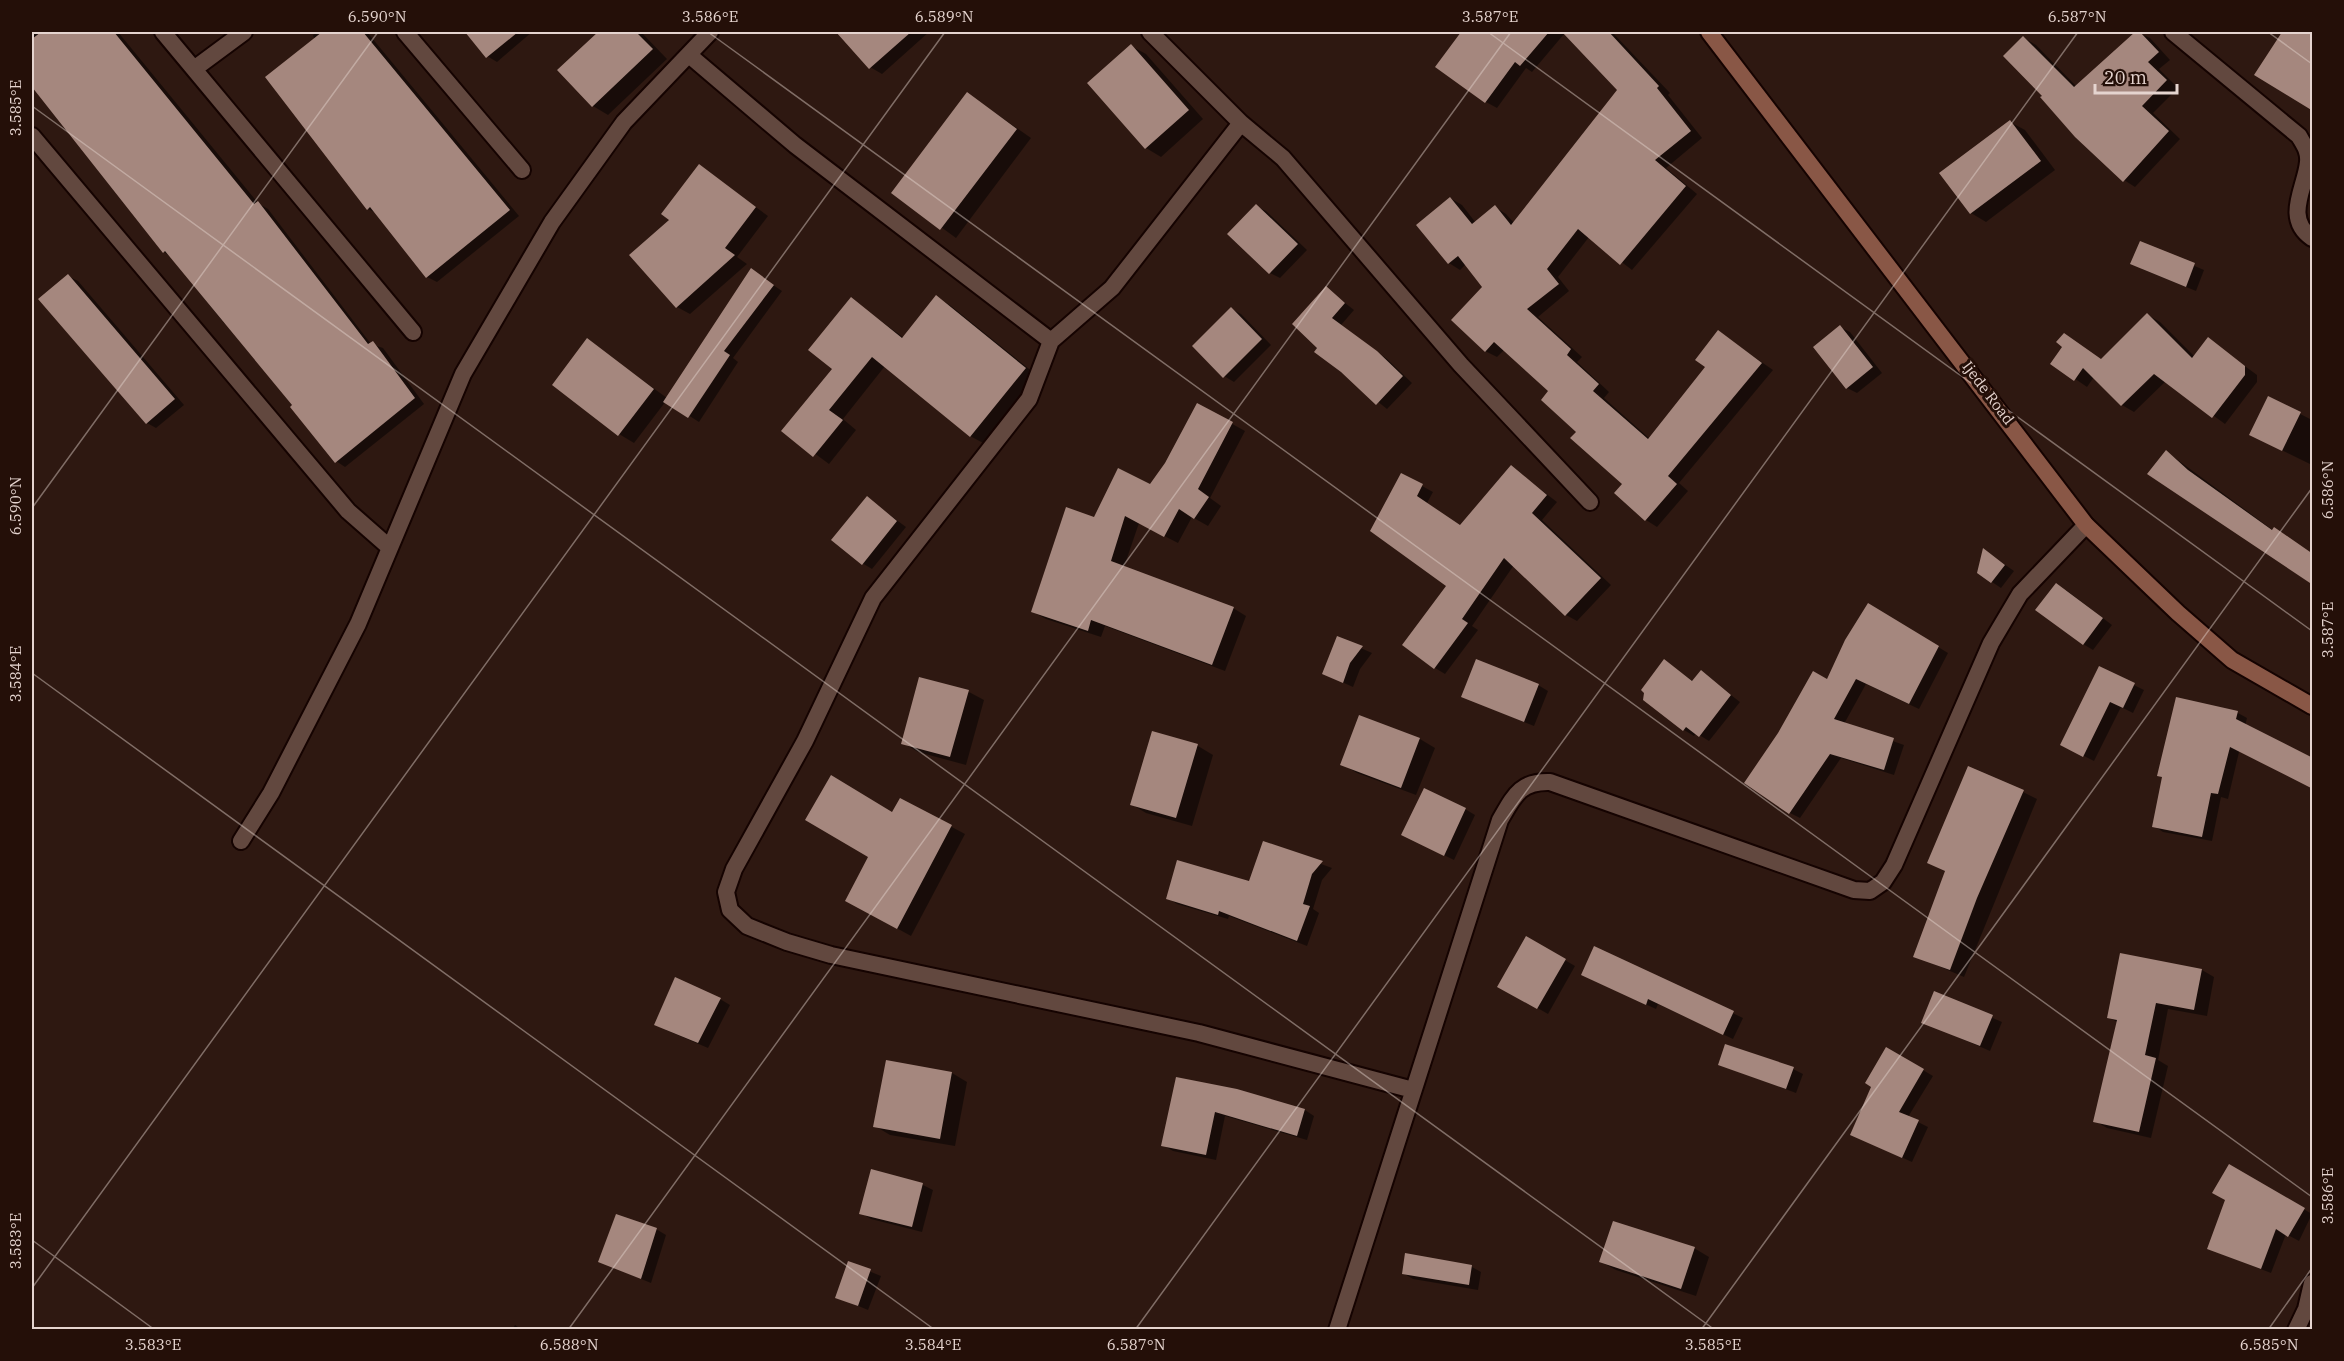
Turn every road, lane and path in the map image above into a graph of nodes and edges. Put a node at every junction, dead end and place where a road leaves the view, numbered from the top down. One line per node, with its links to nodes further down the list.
1 (163, 32): 9 (street)
2 (244, 32): 9 (street)
3 (405, 32): 12 (street)
4 (710, 32): 8 (street)
5 (1150, 32): 10 (street)
6 (1709, 32): 17 (main road, Ijede Road)
7 (2173, 32): 13 (street)
8 (689, 55): 15 (street); 18 (street)
9 (194, 69): 14 (street)
10 (1240, 123): 15 (street); 16 (street)
11 (32, 136): 18 (street)
12 (522, 170)
13 (2313, 238)
14 (413, 332)
15 (1051, 341): 21 (street)
16 (1590, 502)
17 (2086, 525): 19 (main road, Ijede Road); 21 (street)
18 (389, 547): 20 (street)
19 (2313, 706)
20 (241, 841)
21 (1413, 1090): 23 (street)
22 (2313, 1283): 24 (street)
23 (1337, 1329)
24 (2296, 1329)

